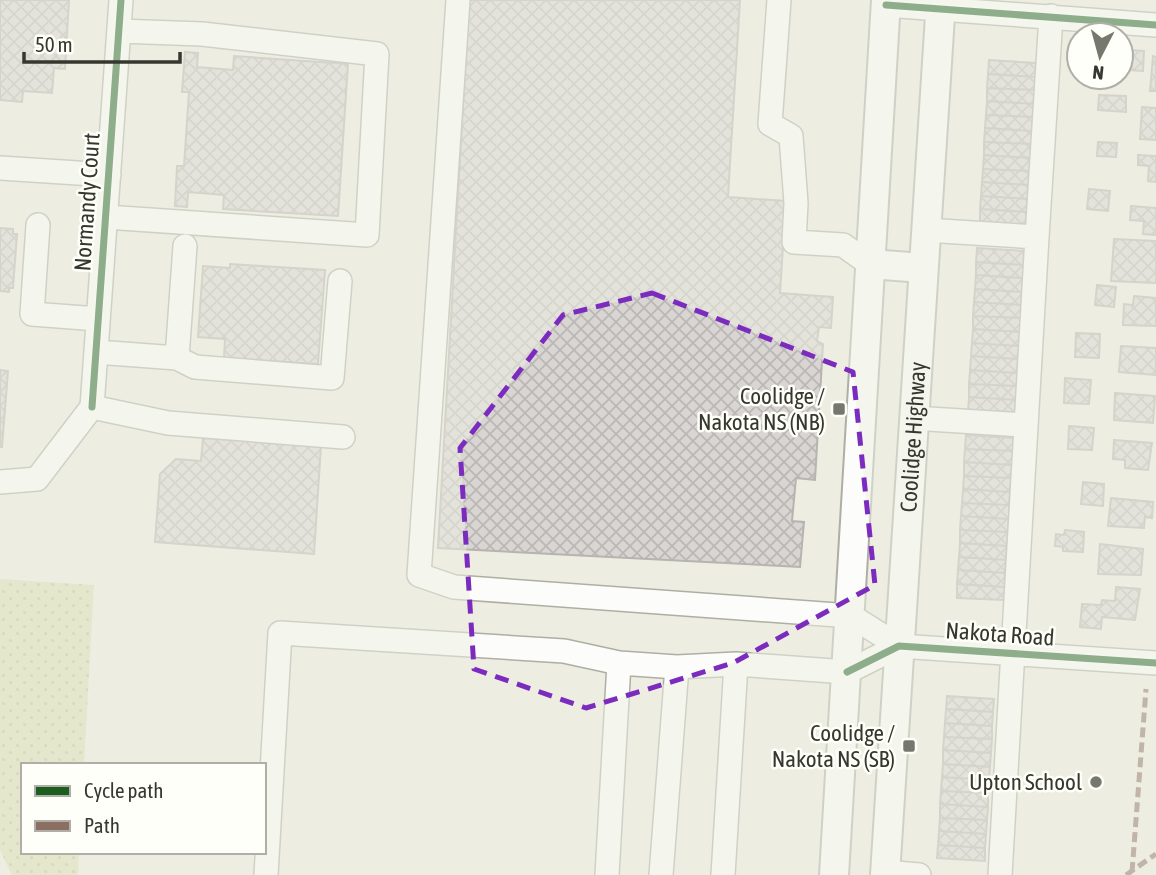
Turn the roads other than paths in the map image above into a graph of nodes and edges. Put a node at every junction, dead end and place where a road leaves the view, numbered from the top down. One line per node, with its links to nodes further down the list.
1 (121, 0): 8 (street, Normandy Court)
2 (458, 0): 27 (street)
3 (779, 0): 16 (street)
4 (886, 3): 5 (street); 16 (main road)
5 (940, 5): 6 (street); 13 (main road, Coolidge Highway)
6 (1051, 16): 7 (street); 14 (street)
7 (1156, 25)
8 (119, 31): 10 (street, Normandy Court); 11 (street)
9 (0, 168): 10 (street)
10 (109, 175): 11 (street, Normandy Court)
11 (106, 217): 19 (street, Normandy Court)
12 (38, 225): 19 (street)
13 (925, 230): 14 (street); 17 (main road, Coolidge Highway)
14 (1037, 237): 24 (street)
15 (185, 246): 21 (street)
16 (870, 264): 17 (main road); 27 (main road)
17 (923, 268): 23 (main road, Coolidge Highway)
18 (341, 281): 21 (street)
19 (98, 319): 20 (street, Normandy Court)
20 (96, 352): 21 (street); 22 (street, Normandy Court)
21 (177, 358)
22 (92, 407): 25 (street); 26 (street)
23 (913, 418): 24 (street); 28 (main road, Coolidge Highway)
24 (1024, 425): 29 (street)
25 (343, 437)
26 (0, 482)
27 (851, 616): 28 (street); 34 (main road)
28 (900, 646): 29 (street, Nakota Road); 34 (street, Nakota Road); 35 (main road, Coolidge Highway)
29 (1011, 654): 31 (street, Nakota Road); 42 (street)
30 (620, 663): 33 (street); 36 (street); 37 (street)
31 (1156, 663)
32 (736, 664): 33 (street); 34 (street); 39 (street)
33 (677, 667): 38 (street)
34 (847, 671): 40 (main road)
35 (885, 874): 41 (street)
36 (266, 875)
37 (607, 875)
38 (661, 875)
39 (723, 875)
40 (834, 875)
41 (919, 875)
42 (1000, 875)

